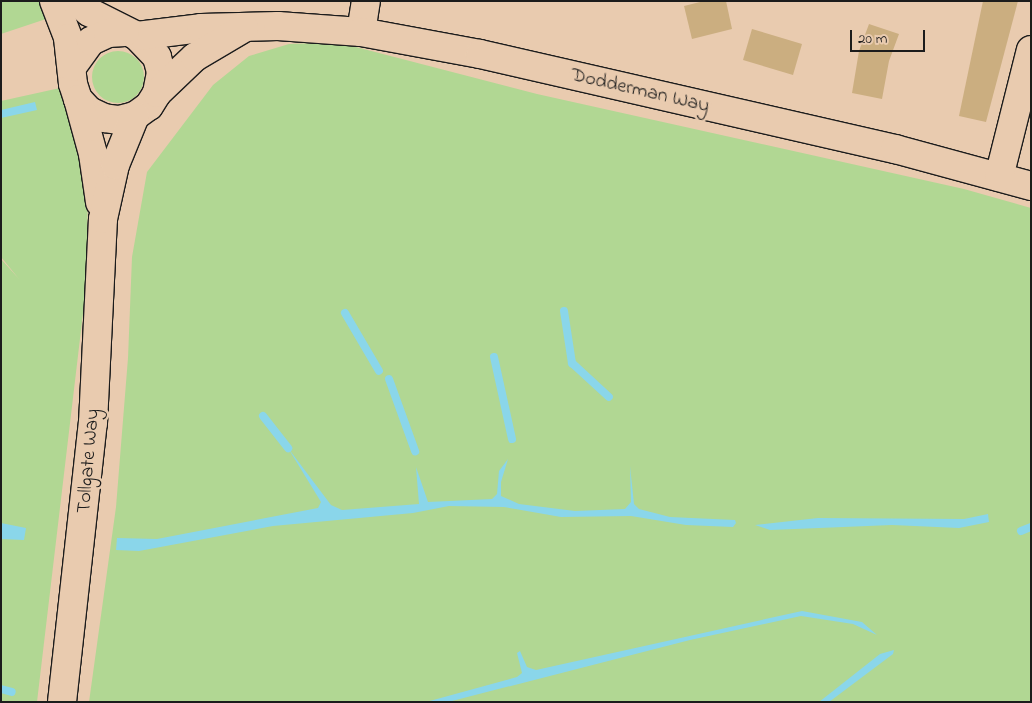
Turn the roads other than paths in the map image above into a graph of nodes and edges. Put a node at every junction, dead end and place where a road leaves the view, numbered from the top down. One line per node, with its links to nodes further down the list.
1 (54, 1): 8 (street)
2 (76, 1): 6 (street)
3 (366, 1): 5 (street)
4 (244, 28): 5 (street, Dodderman Way); 6 (street, Dodderman Way); 9 (street)
5 (361, 32): 12 (street, Dodderman Way)
6 (131, 34): 8 (street); 9 (street)
7 (1031, 50): 12 (street)
8 (72, 67): 10 (street)
9 (157, 93): 11 (street)
10 (78, 99): 11 (street); 14 (street, Tollgate Way)
11 (135, 116): 14 (street, Tollgate Way)
12 (999, 177): 13 (street, Dodderman Way)
13 (1031, 186)
14 (103, 219): 15 (street, Tollgate Way)
15 (62, 702)

